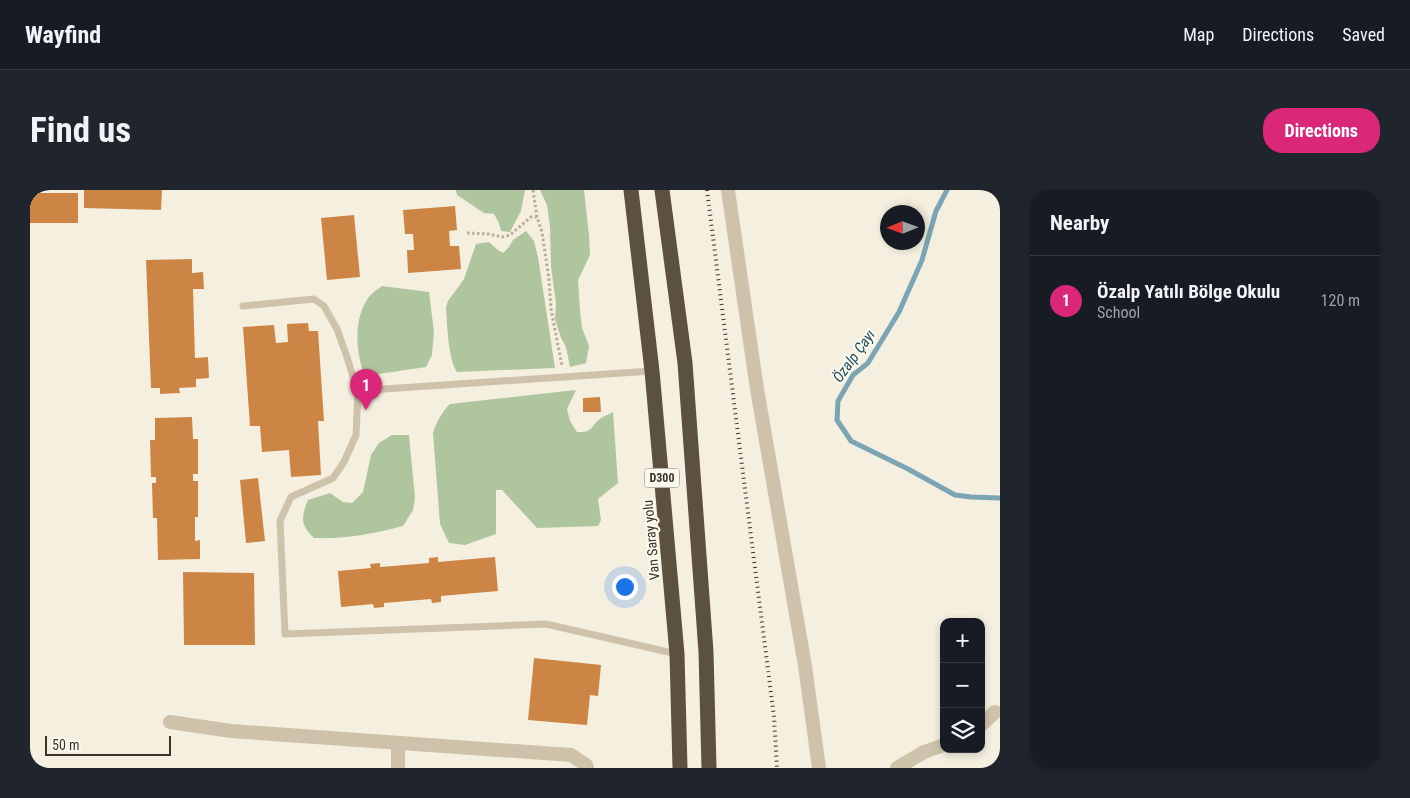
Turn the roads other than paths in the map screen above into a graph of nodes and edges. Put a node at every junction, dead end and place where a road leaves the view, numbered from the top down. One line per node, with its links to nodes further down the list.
1 (631, 190): 5 (highway, Van Saray yolu / D300)
2 (662, 190): 16 (highway, D300)
3 (728, 190): 17 (street)
4 (243, 306): 6 (lane)
5 (652, 370): 6 (lane); 7 (highway, Van Saray yolu / D300)
6 (358, 393): 7 (lane)
7 (678, 654): 15 (highway, Van Saray yolu / D300)
8 (995, 712): 9 (street)
9 (985, 721)
10 (170, 722): 11 (street)
11 (398, 743): 13 (street); 14 (street)
12 (940, 746): 18 (street)
13 (398, 768)
14 (587, 768)
15 (680, 768)
16 (709, 768)
17 (819, 768)
18 (897, 768)

